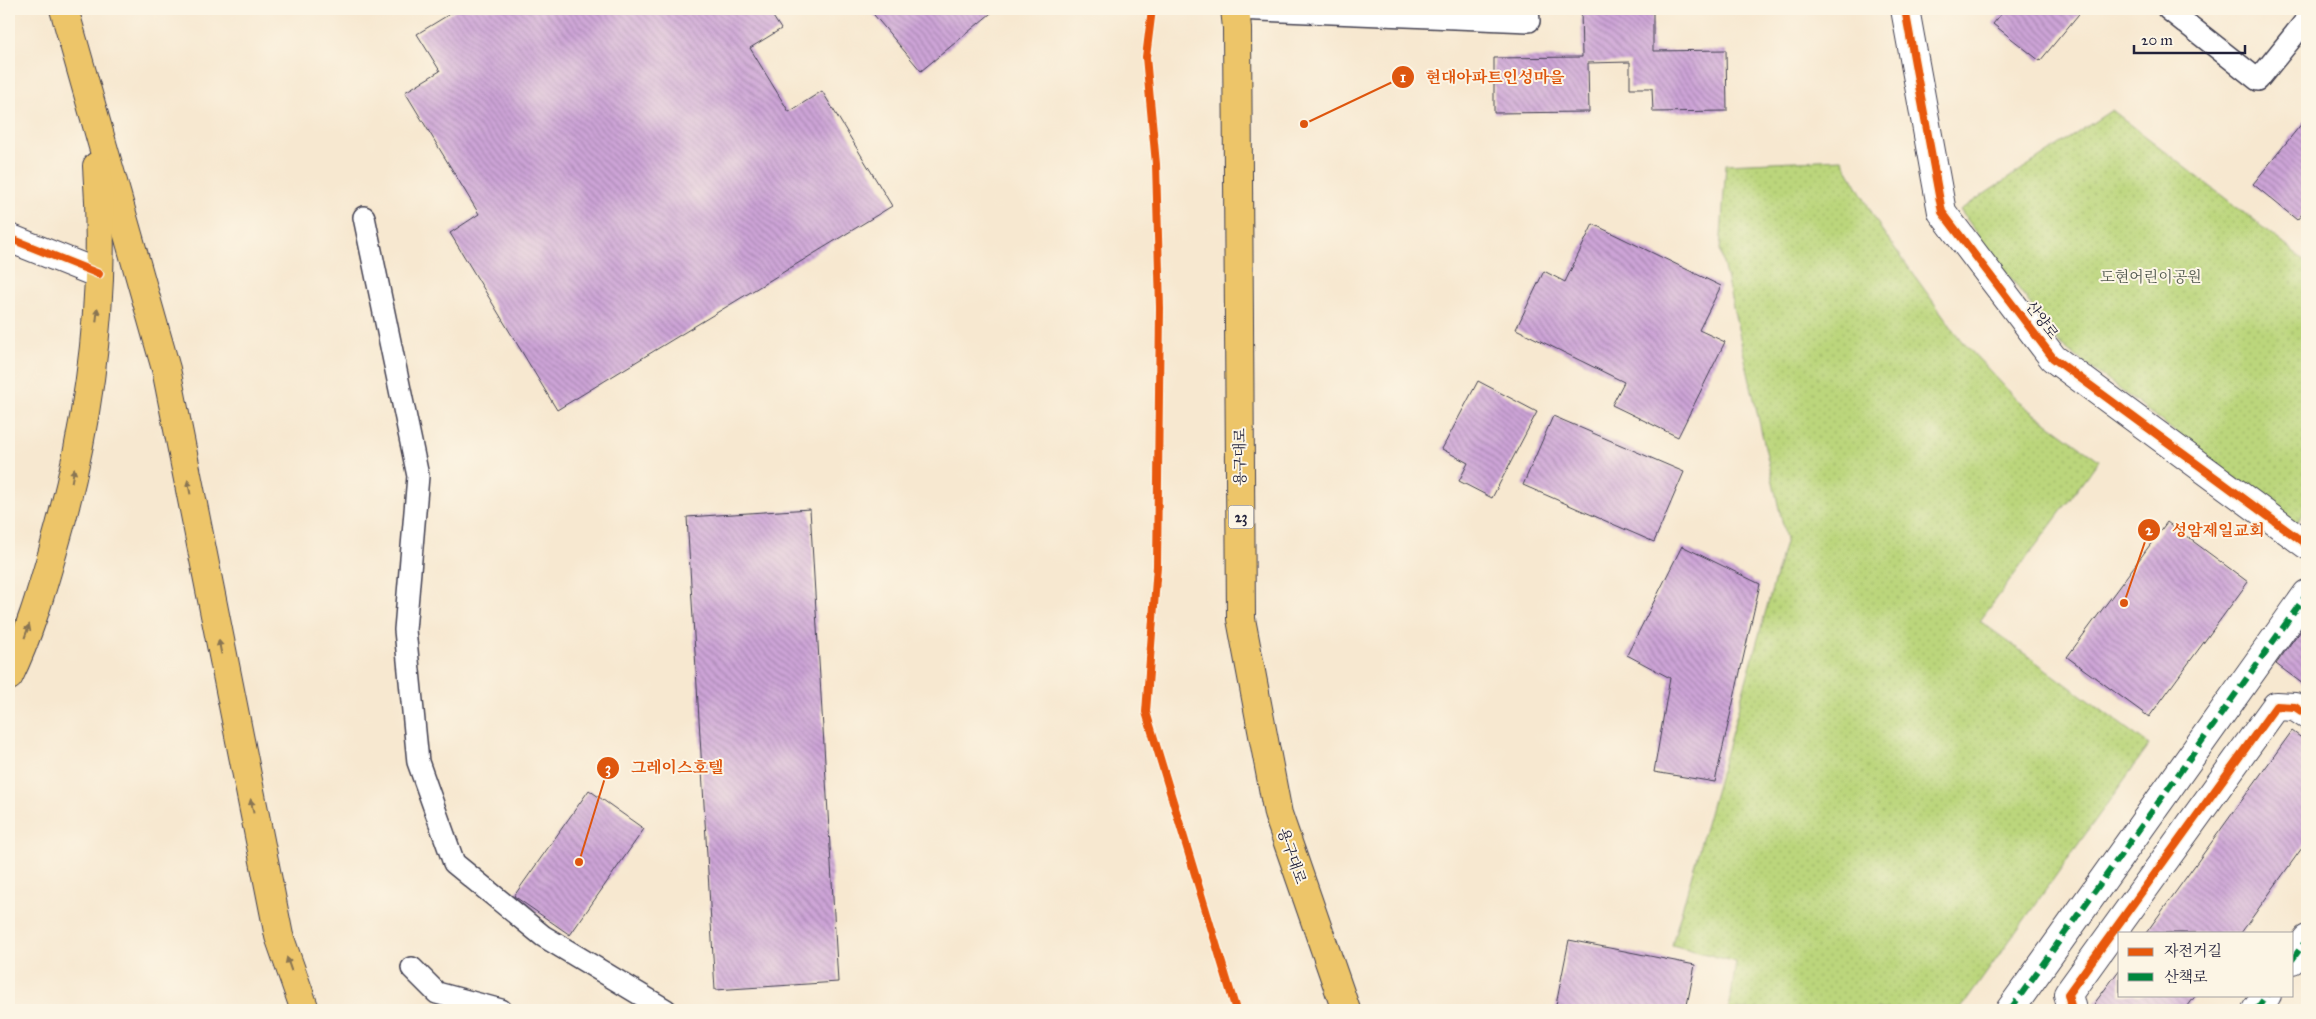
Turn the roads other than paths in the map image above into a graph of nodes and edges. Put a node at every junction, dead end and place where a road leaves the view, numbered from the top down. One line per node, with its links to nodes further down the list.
1 (64, 9): 9 (main road); 18 (main road, one-way to 1)
2 (1235, 9): 3 (lane); 21 (main road, 용구대로 / 23)
3 (1528, 9)
4 (1905, 9): 10 (street, 산양로)
5 (2168, 9): 6 (lane)
6 (2307, 19)
7 (364, 218): 20 (lane)
8 (9, 238): 9 (street)
9 (99, 274): 12 (main road, one-way to 9)
10 (2307, 545)
11 (2307, 594): 22 (street)
12 (9, 676)
13 (2307, 715): 23 (street)
14 (2307, 939): 15 (street)
15 (2294, 957)
16 (412, 968): 19 (lane)
17 (2266, 996): 24 (street)
18 (305, 1010)
19 (501, 1010)
20 (666, 1010)
21 (1346, 1010)
22 (2010, 1010)
23 (2072, 1010)
24 (2256, 1010)

